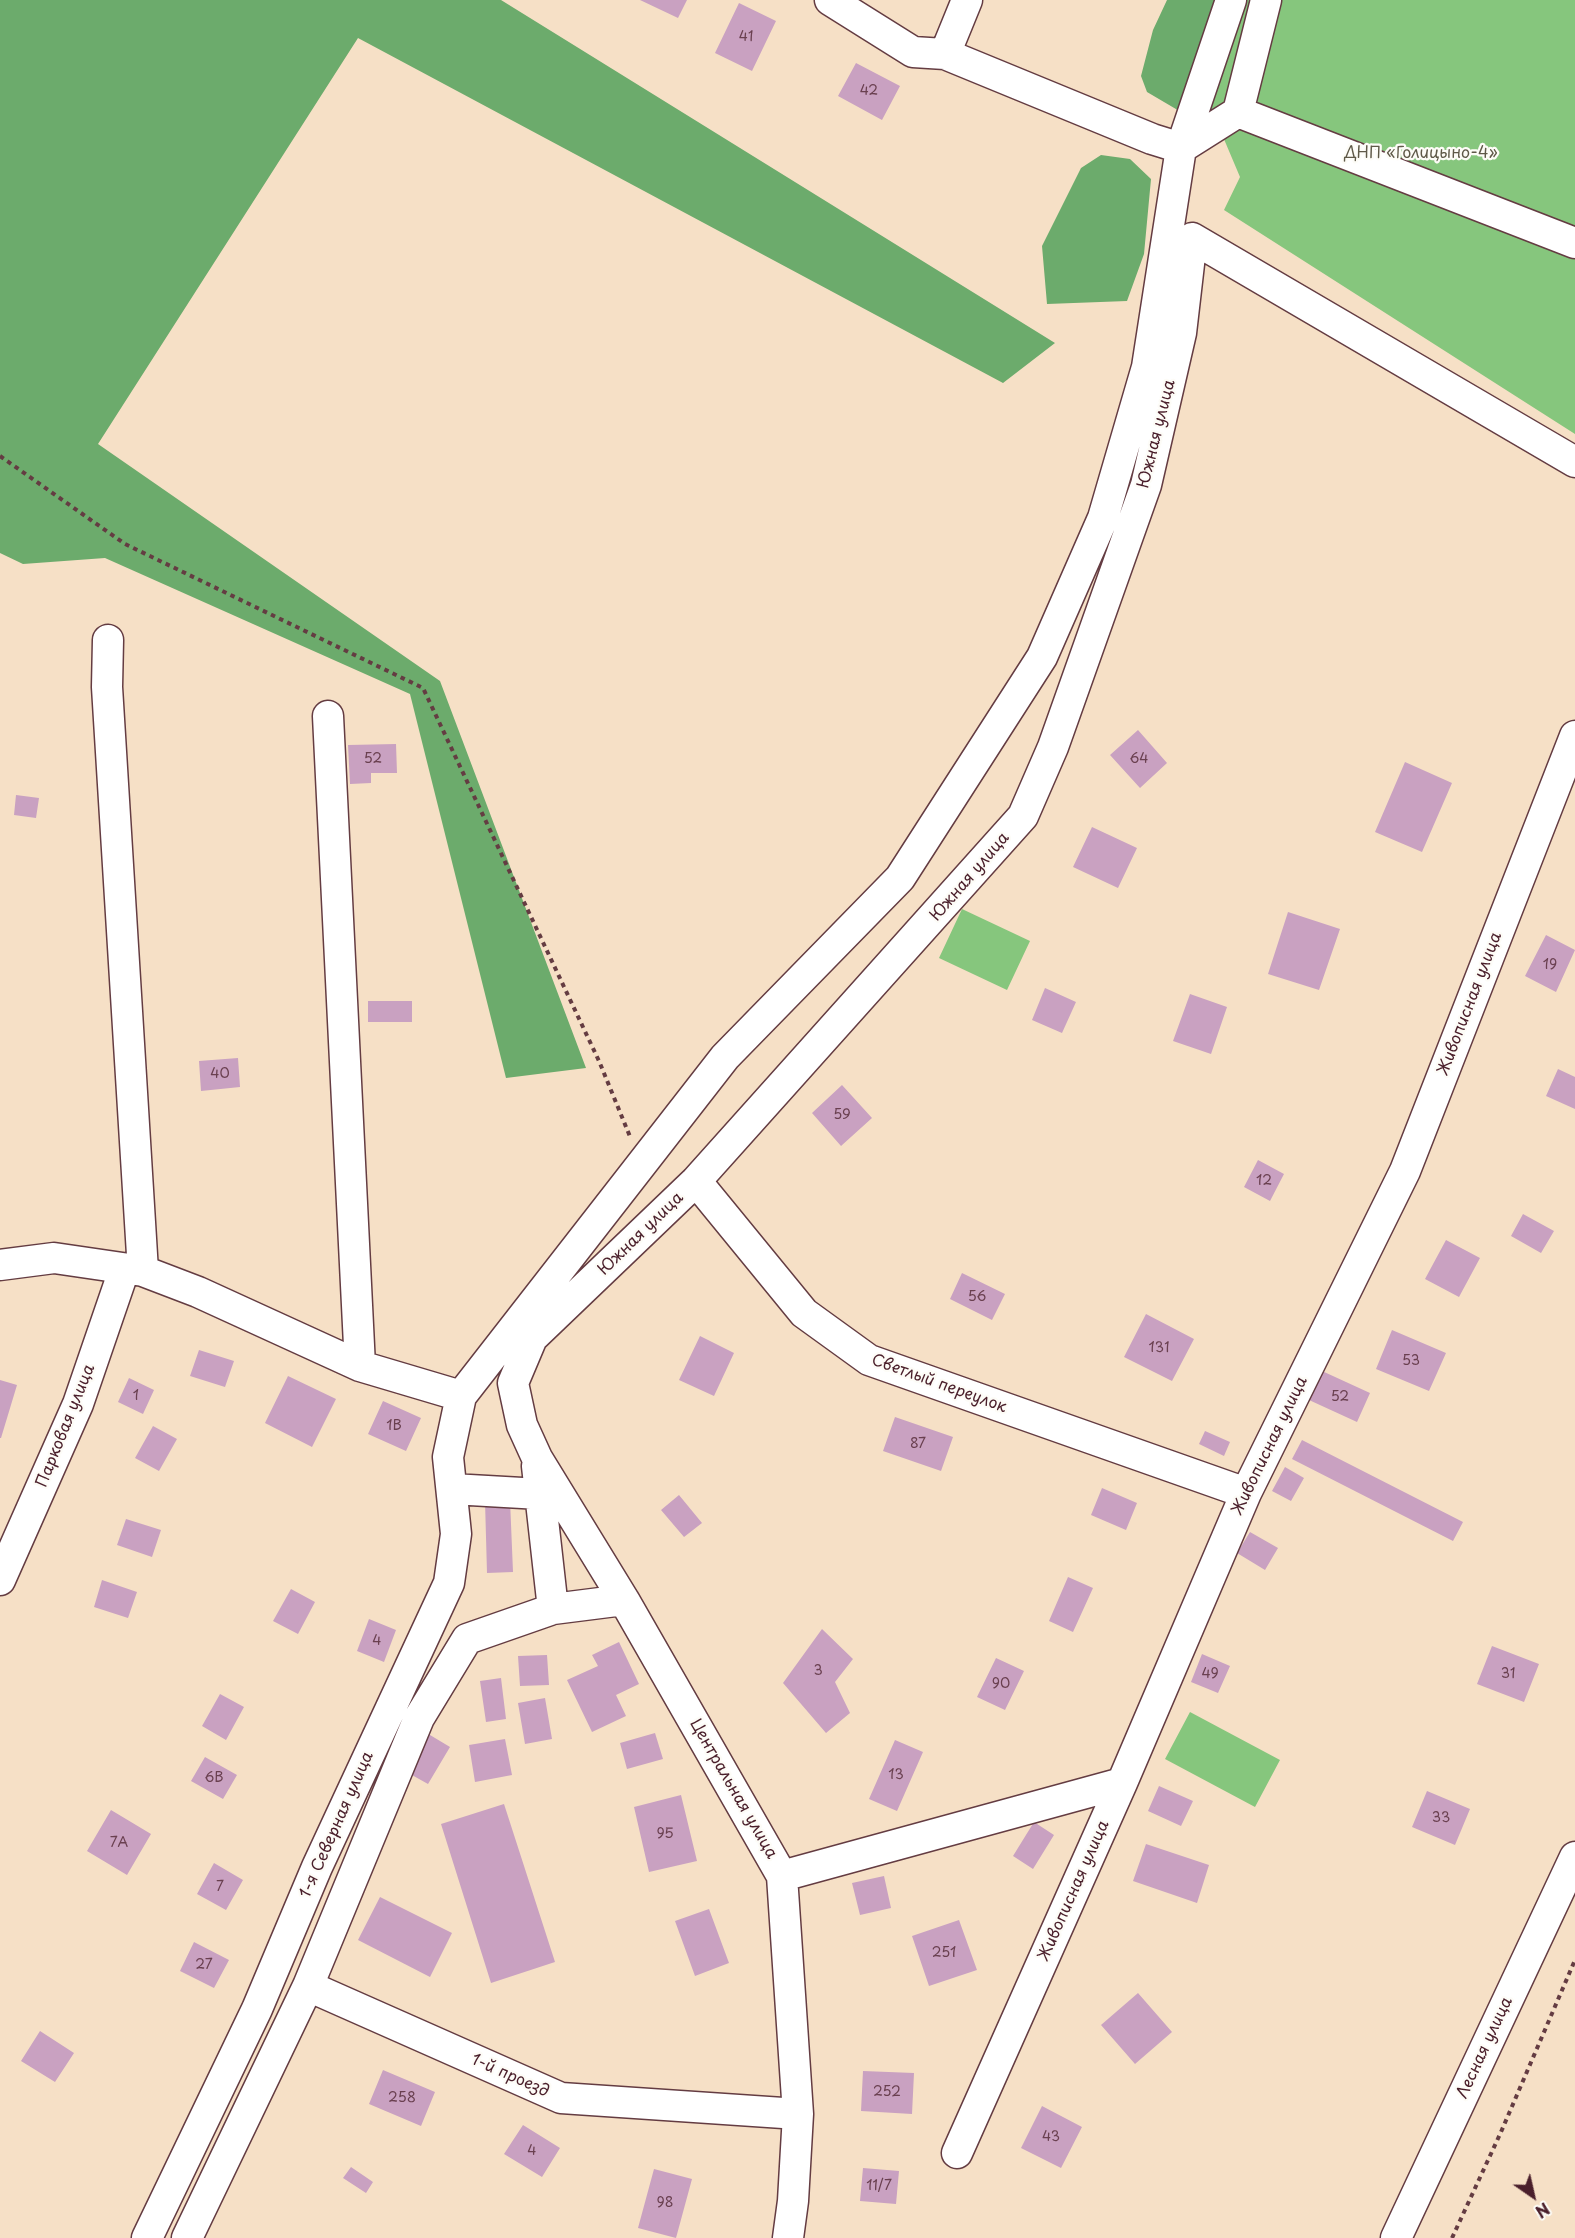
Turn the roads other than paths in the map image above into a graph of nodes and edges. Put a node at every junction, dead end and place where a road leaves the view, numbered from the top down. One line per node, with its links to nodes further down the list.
1 (830, 0): 5 (street)
2 (967, 0): 5 (street)
3 (1231, 0): 7 (street)
4 (1266, 0): 6 (street)
5 (945, 54): 7 (street)
6 (1238, 112): 7 (street); 8 (street)
7 (1181, 148): 18 (street)
8 (1575, 243)
9 (1575, 462): 13 (street, Южная улица)
10 (108, 640): 15 (street)
11 (328, 716): 16 (street)
12 (1575, 736): 21 (street, Живописная улица)
13 (696, 1181): 17 (street, Южная улица); 21 (street, Светлый переулок)
14 (0, 1265): 15 (street)
15 (134, 1271): 16 (street); 23 (street, Парковая улица)
16 (360, 1366): 18 (street)
17 (513, 1383): 19 (street, Центральная улица)
18 (461, 1396): 20 (street, 1-я Северная улица)
19 (537, 1458): 22 (street); 24 (street, Центральная улица)
20 (452, 1489): 22 (street); 32 (street, 1-я Северная улица)
21 (1246, 1493): 26 (street, Живописная улица)
22 (540, 1494): 25 (street)
23 (0, 1580)
24 (624, 1600): 25 (street); 28 (street, Центральная улица)
25 (553, 1609): 29 (street)
26 (1122, 1783): 28 (street); 31 (street, Живописная улица)
27 (1575, 1857): 35 (street, Лесная улица)
28 (782, 1876): 30 (street, Центральная улица)
29 (308, 1986): 30 (street, 1-й проезд); 33 (street)
30 (798, 2114): 34 (street, Центральная улица)
31 (957, 2153)
32 (147, 2238)
33 (187, 2238)
34 (788, 2238)
35 (1396, 2238)

